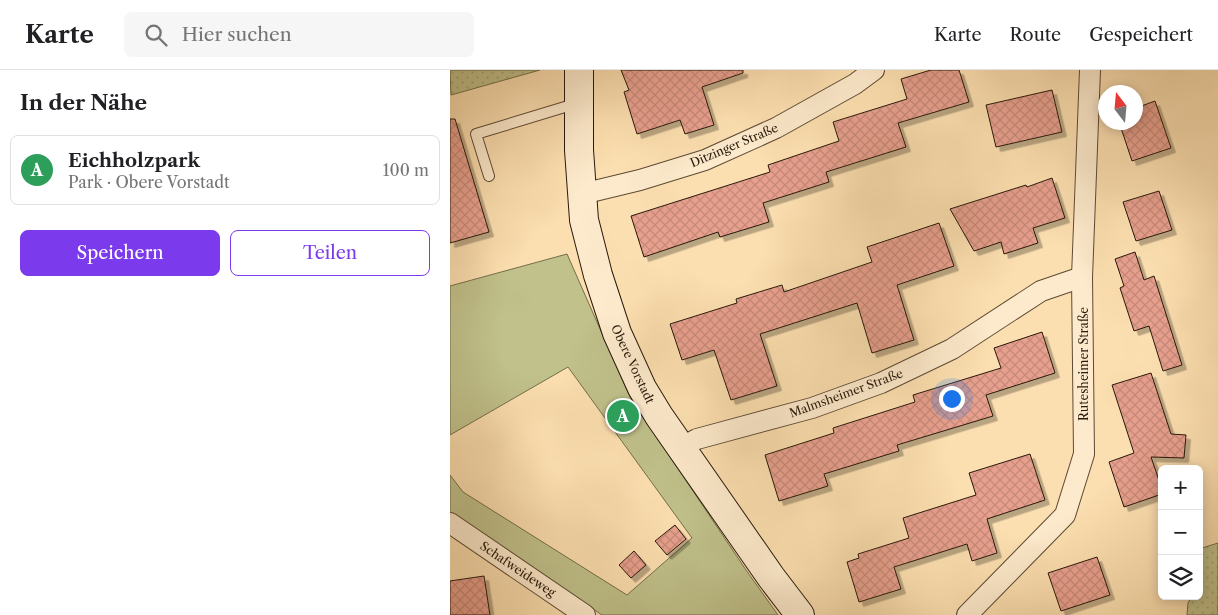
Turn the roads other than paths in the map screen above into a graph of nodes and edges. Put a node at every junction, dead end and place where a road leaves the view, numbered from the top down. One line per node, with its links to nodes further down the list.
1 (579, 70): 4 (main road, Obere Vorstadt)
2 (874, 70): 6 (street, Ditzinger Straße)
3 (1090, 70): 7 (street, Rutesheimer Straße)
4 (579, 103): 5 (lane); 6 (main road, Obere Vorstadt)
5 (489, 176)
6 (582, 194): 8 (main road, Obere Vorstadt)
7 (1082, 277): 8 (street, Malmsheimer Straße); 12 (street, Rutesheimer Straße)
8 (680, 448): 11 (main road, Obere Vorstadt)
9 (450, 523): 10 (street, Schafweideweg)
10 (586, 615)
11 (800, 615)
12 (967, 615)

